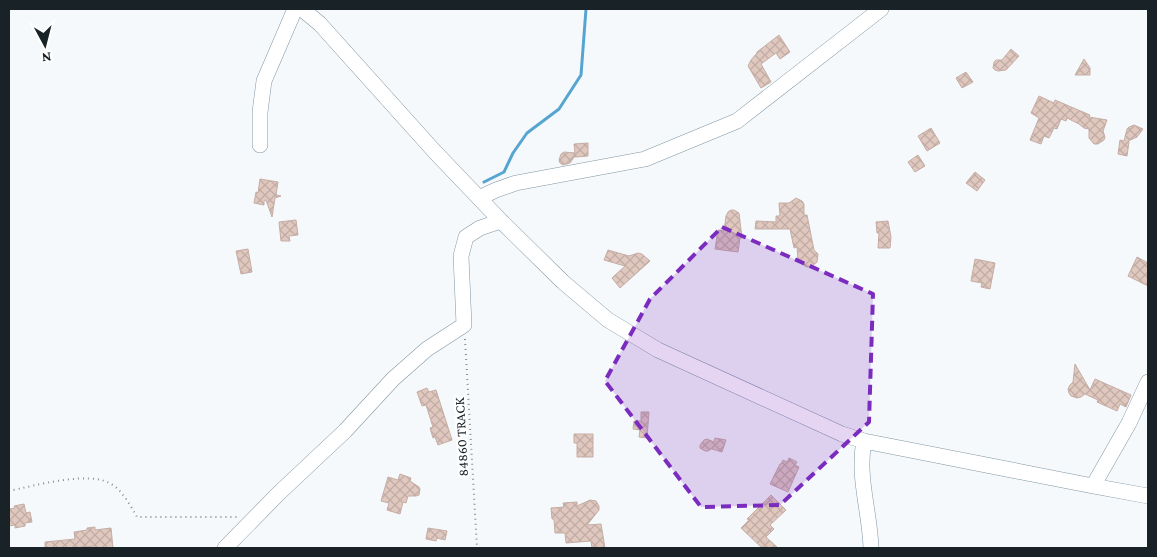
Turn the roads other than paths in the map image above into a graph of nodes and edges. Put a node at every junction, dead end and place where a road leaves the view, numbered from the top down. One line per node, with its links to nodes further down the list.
1 (295, 9): 4 (street)
2 (302, 9): 5 (street)
3 (881, 9): 5 (street)
4 (260, 145)
5 (479, 198): 6 (street)
6 (501, 221): 8 (street); 11 (street)
7 (1148, 382): 9 (street)
8 (864, 441): 9 (street); 12 (street)
9 (1093, 486): 10 (street)
10 (1148, 496)
11 (225, 548)
12 (871, 548)

